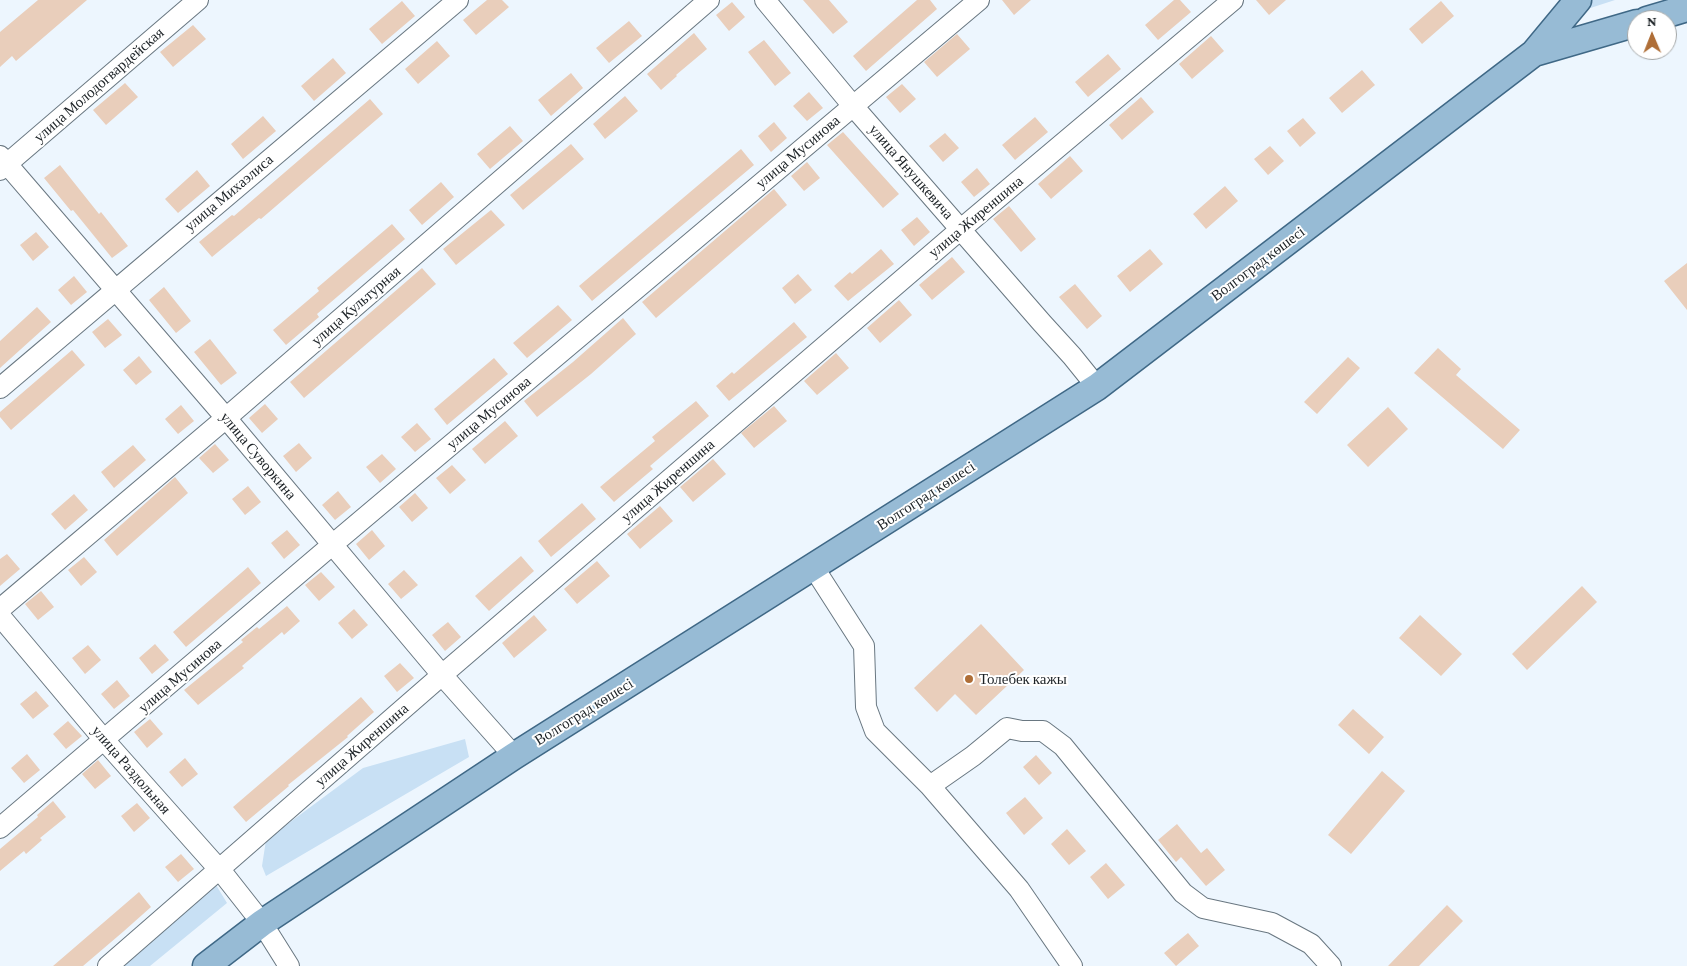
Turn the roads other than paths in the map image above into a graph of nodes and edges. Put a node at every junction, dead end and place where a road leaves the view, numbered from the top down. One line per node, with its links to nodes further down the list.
1 (198, 0): 11 (street, улица Молодогвардейская)
2 (458, 0): 13 (street, улица Михаэлиса)
3 (709, 0): 16 (street, улица Культурная)
4 (765, 0): 10 (street, улица Янушкевича)
5 (979, 0): 10 (street, улица Мусинова)
6 (1232, 0): 12 (street, улица Жиреншина)
7 (1578, 0): 9 (main road)
8 (1627, 26): 9 (main road, Волгоград көшесі)
9 (1534, 53): 14 (main road, Волгоград көшесі)
10 (853, 106): 12 (street, улица Янушкевича); 17 (street, улица Мусинова)
11 (2, 164): 13 (street, улица Суворкина)
12 (961, 229): 14 (street, улица Янушкевича); 21 (street, улица Жиреншина)
13 (116, 288): 15 (street, улица Михаэлиса); 16 (street, улица Суворкина)
14 (1097, 387): 18 (main road, Волгоград көшесі)
15 (0, 388)
16 (226, 418): 17 (street, улица Суворкина); 19 (street, улица Культурная)
17 (332, 546): 21 (street, улица Суворкина); 22 (street, улица Мусинова)
18 (814, 568): 23 (main road, Волгоград көшесі); 24 (street)
19 (0, 609)
20 (0, 616): 22 (street, улица Раздольная)
21 (442, 675): 23 (street, улица Суворкина); 26 (street, улица Жиреншина)
22 (105, 741): 25 (street, улица Мусинова); 26 (street, улица Раздольная)
23 (514, 756): 27 (main road, Волгоград көшесі)
24 (930, 786): 31 (street); 32 (street)
25 (0, 828)
26 (220, 870): 27 (street, улица Раздольная); 28 (street, улица Жиреншина)
27 (262, 923): 29 (main road, Волгоград көшесі); 30 (street, улица Раздольная)
28 (108, 966)
29 (206, 966)
30 (289, 966)
31 (1072, 966)
32 (1331, 966)

